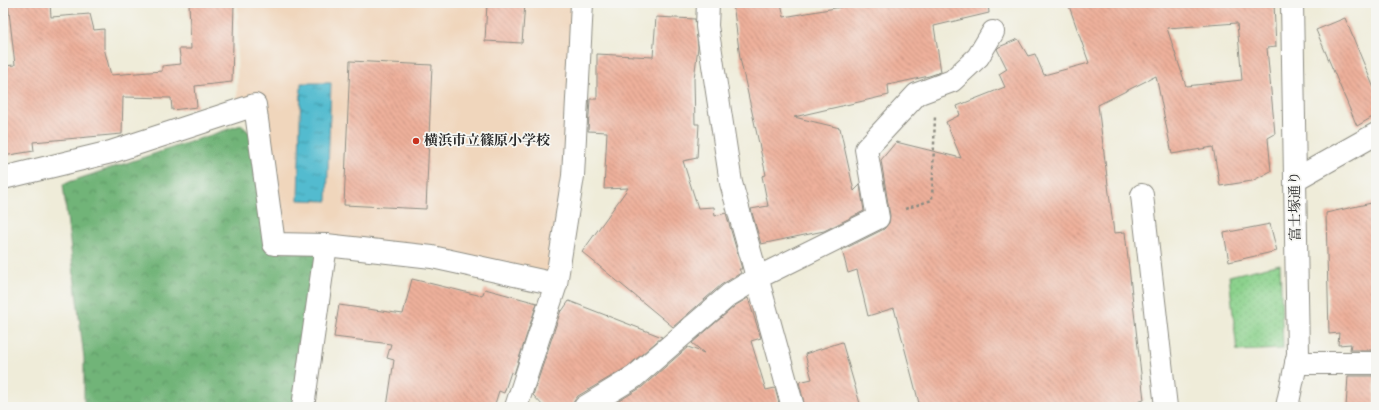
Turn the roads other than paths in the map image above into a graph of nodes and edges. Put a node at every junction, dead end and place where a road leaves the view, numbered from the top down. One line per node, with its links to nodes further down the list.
1 (582, 3): 11 (street)
2 (708, 3): 10 (street)
3 (1292, 3): 7 (street, 富士塚通り)
4 (993, 32): 10 (street)
5 (1376, 134): 7 (street)
6 (3, 178): 9 (street)
7 (1296, 179): 12 (street, 富士塚通り)
8 (1142, 195): 18 (street)
9 (326, 245): 11 (street); 14 (street)
10 (757, 278): 16 (street); 17 (street)
11 (556, 284): 15 (street)
12 (1296, 363): 13 (street); 19 (street, 富士塚通り)
13 (1376, 363)
14 (303, 407)
15 (516, 407)
16 (585, 407)
17 (793, 407)
18 (1166, 407)
19 (1287, 407)

